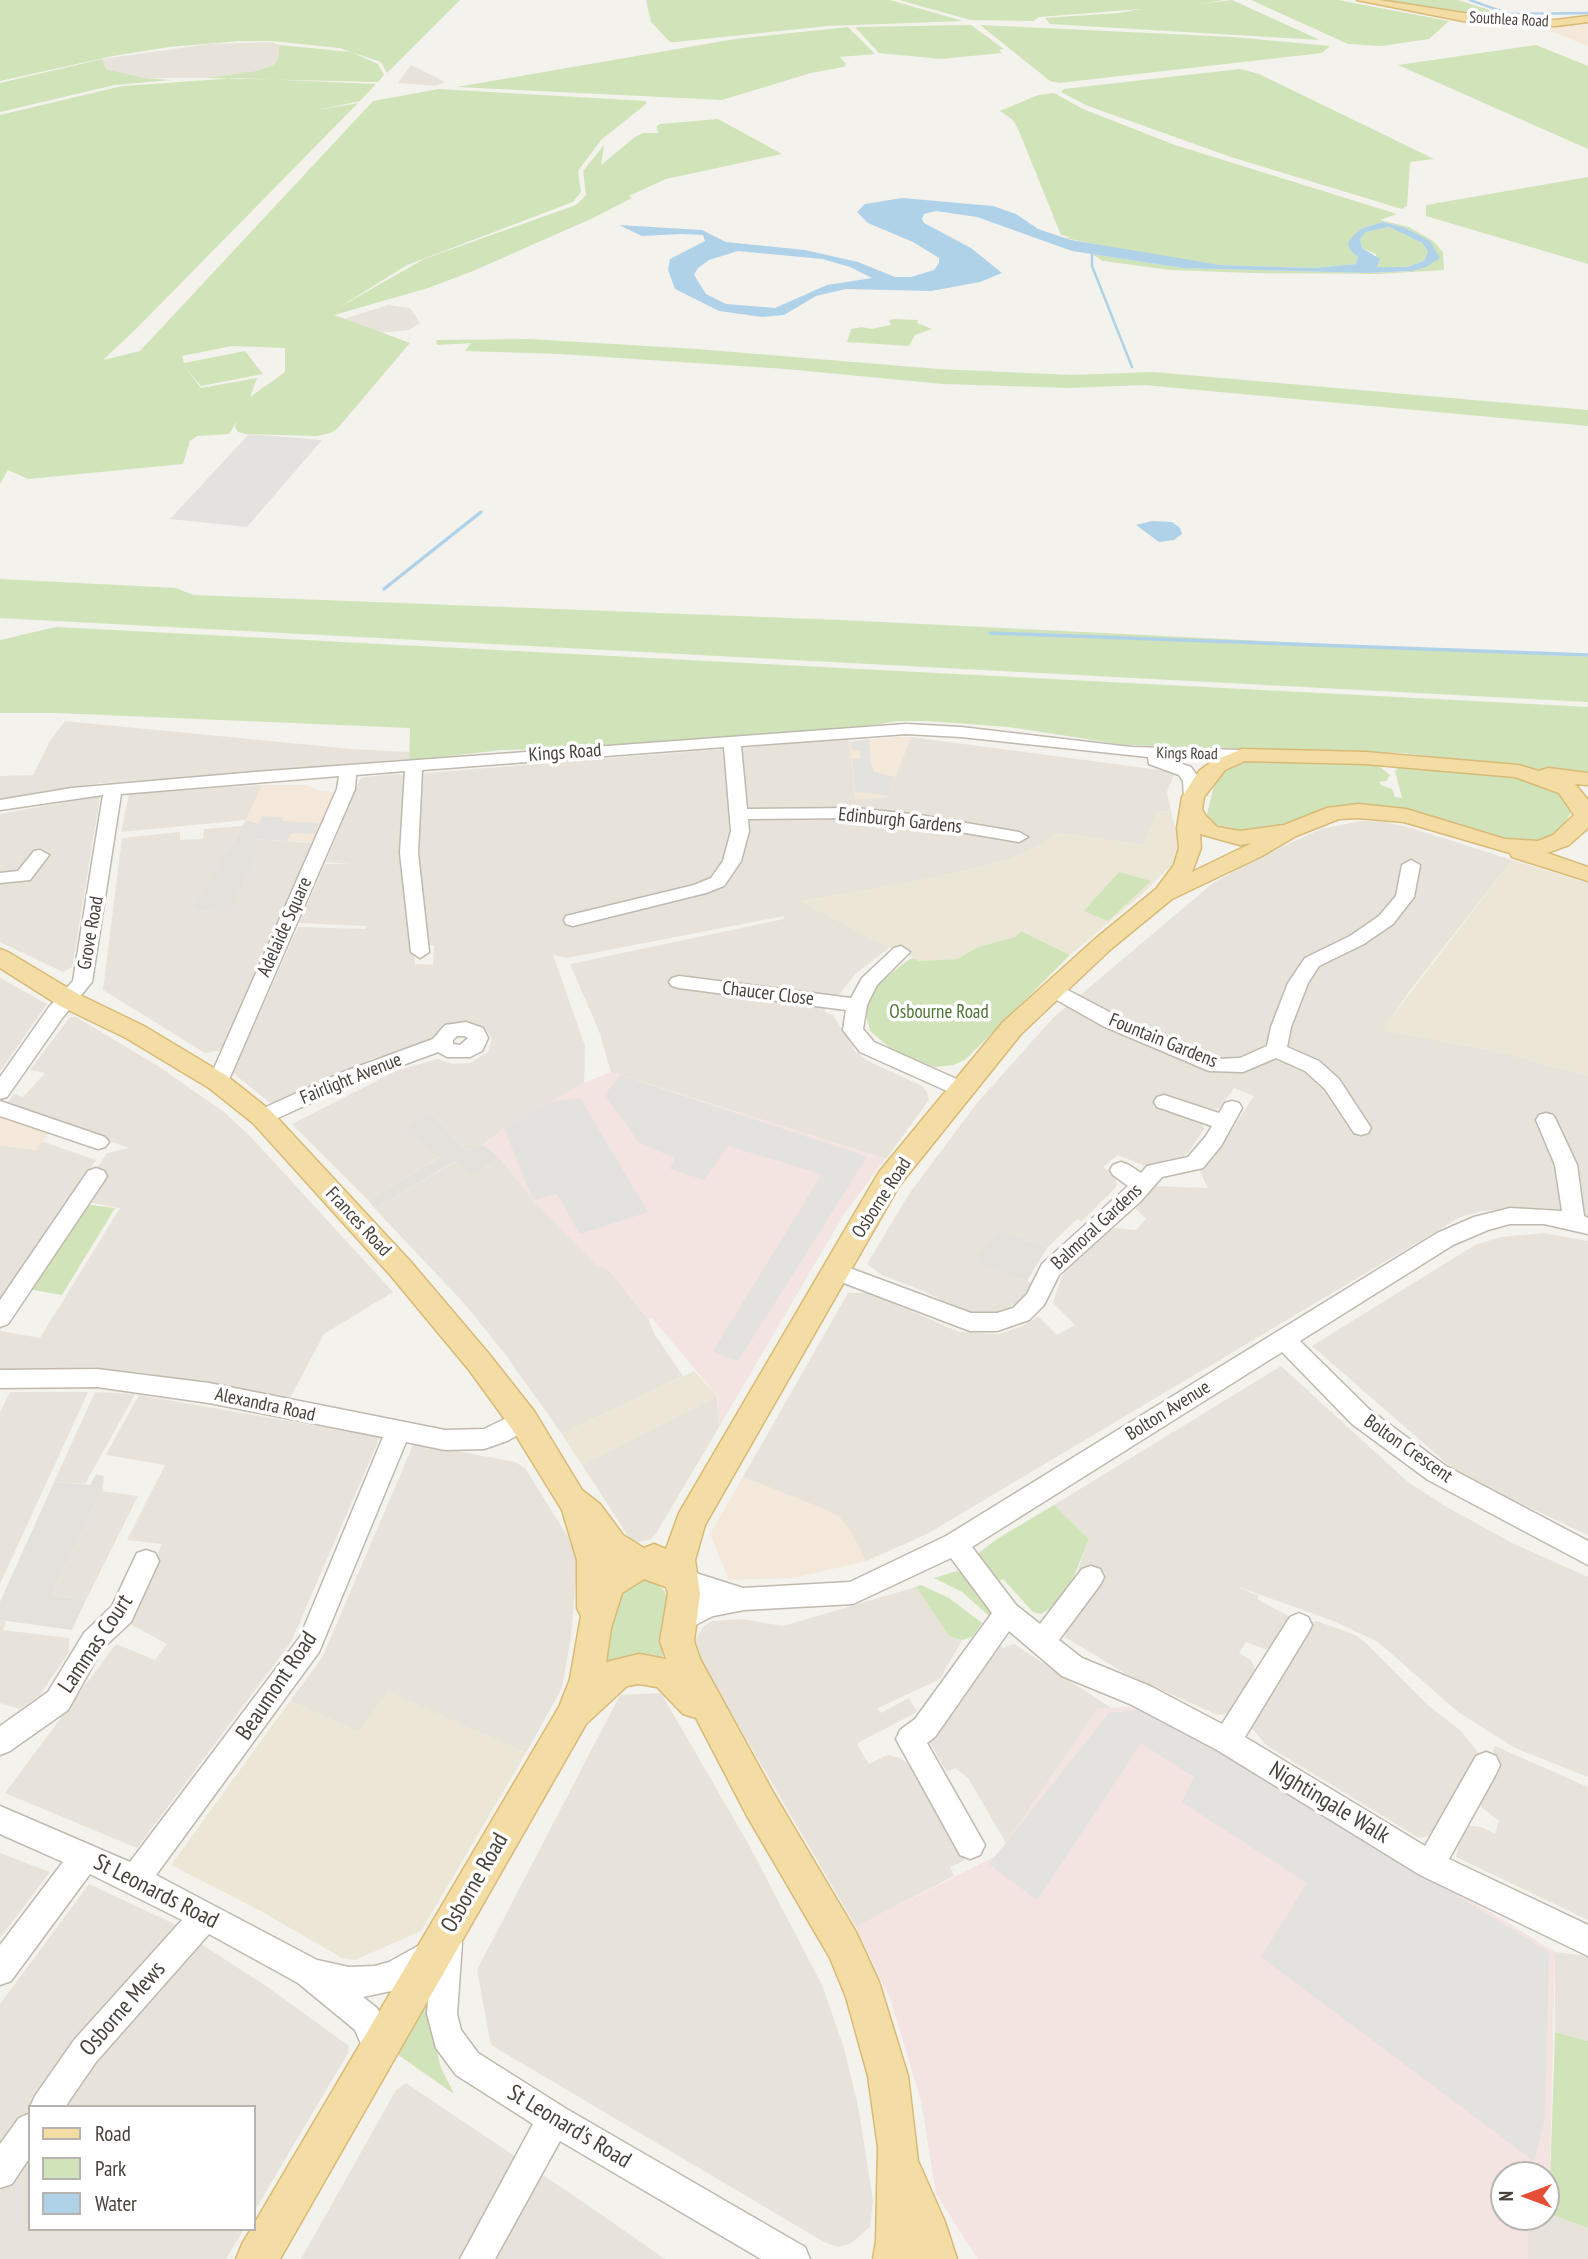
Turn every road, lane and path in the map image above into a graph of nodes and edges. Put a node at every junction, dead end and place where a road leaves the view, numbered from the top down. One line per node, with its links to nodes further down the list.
1 (1362, 0): 2 (main road, Southlea Road)
2 (1431, 12): 4 (main road, Southlea Road); 5 (main road, Southlea Road)
3 (1588, 18): 5 (main road, Southlea Road)
4 (1493, 21): 5 (main road, Southlea Road); 6 (main road)
5 (1532, 22)
6 (1514, 30)
7 (732, 741): 8 (street, Kings Road); 10 (street, Kings Road); 17 (street)
8 (1131, 752): 9 (street, Kings Road); 15 (street, Kings Road)
9 (1242, 755): 12 (main road); 15 (main road)
10 (414, 766): 11 (street, Kings Road); 29 (street)
11 (348, 771): 14 (street, Kings Road); 38 (street, Adelaide Square)
12 (1518, 771): 13 (main road); 18 (main road)
13 (1588, 779)
14 (113, 789): 16 (street, Kings Road); 34 (street, Grove Road)
15 (1192, 803): 19 (main road); 27 (main road, Osborne Road)
16 (0, 805)
17 (738, 814): 20 (street, Edinburgh Gardens); 28 (street)
18 (1584, 816): 21 (main road); 23 (main road)
19 (1288, 831): 21 (main road); 27 (main road, Osborne Road)
20 (1019, 837)
21 (1503, 846): 25 (main road)
22 (40, 855): 26 (street)
23 (1588, 857)
24 (1411, 864): 37 (street)
25 (1588, 874)
26 (0, 878)
27 (1164, 894): 33 (main road, Osborne Road)
28 (573, 920)
29 (420, 952)
30 (901, 952): 35 (street)
31 (0, 957): 34 (main road, Frances Road)
32 (679, 982): 35 (street, Chaucer Close)
33 (1053, 990): 37 (street, Fountain Gardens); 39 (main road, Osborne Road)
34 (69, 1000): 38 (main road, Frances Road); 40 (street, Grove Road)
35 (857, 1005): 39 (street)
36 (442, 1044): 43 (street, Fairlight Avenue)
37 (1276, 1051): 45 (street)
38 (218, 1082): 43 (main road, Frances Road)
39 (963, 1090): 51 (main road, Osborne Road)
40 (0, 1092)
41 (1164, 1102): 49 (street, Balmoral Gardens)
42 (0, 1108): 46 (street)
43 (262, 1117): 55 (main road, Frances Road)
44 (1546, 1120): 50 (street)
45 (1360, 1128)
46 (98, 1142)
47 (1121, 1170): 49 (street)
48 (96, 1176): 52 (street)
49 (1142, 1185): 51 (street, Balmoral Gardens)
50 (1581, 1223): 53 (street, Bolton Avenue)
51 (836, 1271): 58 (main road, Osborne Road)
52 (0, 1318)
53 (1283, 1338): 59 (street, Bolton Avenue); 60 (street, Bolton Crescent)
54 (0, 1379): 56 (street, Alexandra Road)
55 (523, 1420): 56 (street, Alexandra Road); 57 (main road, Frances Road)
56 (397, 1433): 80 (street, Beaumont Road)
57 (571, 1499): 62 (main road, Frances Road); 69 (main road)
58 (690, 1522): 62 (main road, Osborne Road); 64 (main road, Osborne Road)
59 (956, 1544): 65 (street, Bolton Avenue); 66 (street, Nightingale Walk)
60 (1588, 1554)
61 (146, 1561): 72 (street, Lammas Court)
62 (644, 1565): 64 (main road); 69 (main road, Osborne Road)
63 (1091, 1577): 70 (street)
64 (680, 1579): 65 (street, Bolton Avenue); 67 (main road, Osborne Road)
65 (744, 1599): 67 (street, Bolton Avenue)
66 (1007, 1613): 70 (street, Nightingale Walk); 77 (street)
67 (680, 1621): 73 (main road, Osborne Road)
68 (1299, 1625): 74 (street)
69 (594, 1628): 71 (main road, Osborne Road)
70 (1041, 1643): 74 (street, Nightingale Walk)
71 (572, 1714): 73 (main road); 82 (main road, Osborne Road)
72 (6, 1731)
73 (722, 1734): 90 (main road)
74 (1227, 1741): 79 (street, Nightingale Walk)
75 (1486, 1765): 79 (street)
76 (0, 1820): 78 (street, St Leonards Road)
77 (970, 1845)
78 (85, 1856): 80 (street, St Leonards Road); 84 (street)
79 (1430, 1865): 83 (street, Nightingale Walk)
80 (135, 1879): 81 (street, St Leonards Road)
81 (205, 1916): 85 (street, St Leonards Road); 87 (street, Osborne Mews)
82 (443, 1940): 85 (street, St Leonards Road); 86 (main road, Osborne Road); 88 (street, St Leonard's Road)
83 (1588, 1941)
84 (0, 1970)
85 (309, 1972): 86 (street, St Leonards Road)
86 (379, 2049): 93 (main road, Osborne Road)
87 (47, 2105)
88 (554, 2119): 94 (street); 95 (street, St Leonard's Road)
89 (28, 2132): 91 (street)
90 (899, 2166): 92 (main road); 96 (main road)
91 (0, 2172)
92 (889, 2253)
93 (257, 2259)
94 (477, 2259)
95 (793, 2259)
96 (936, 2259)

